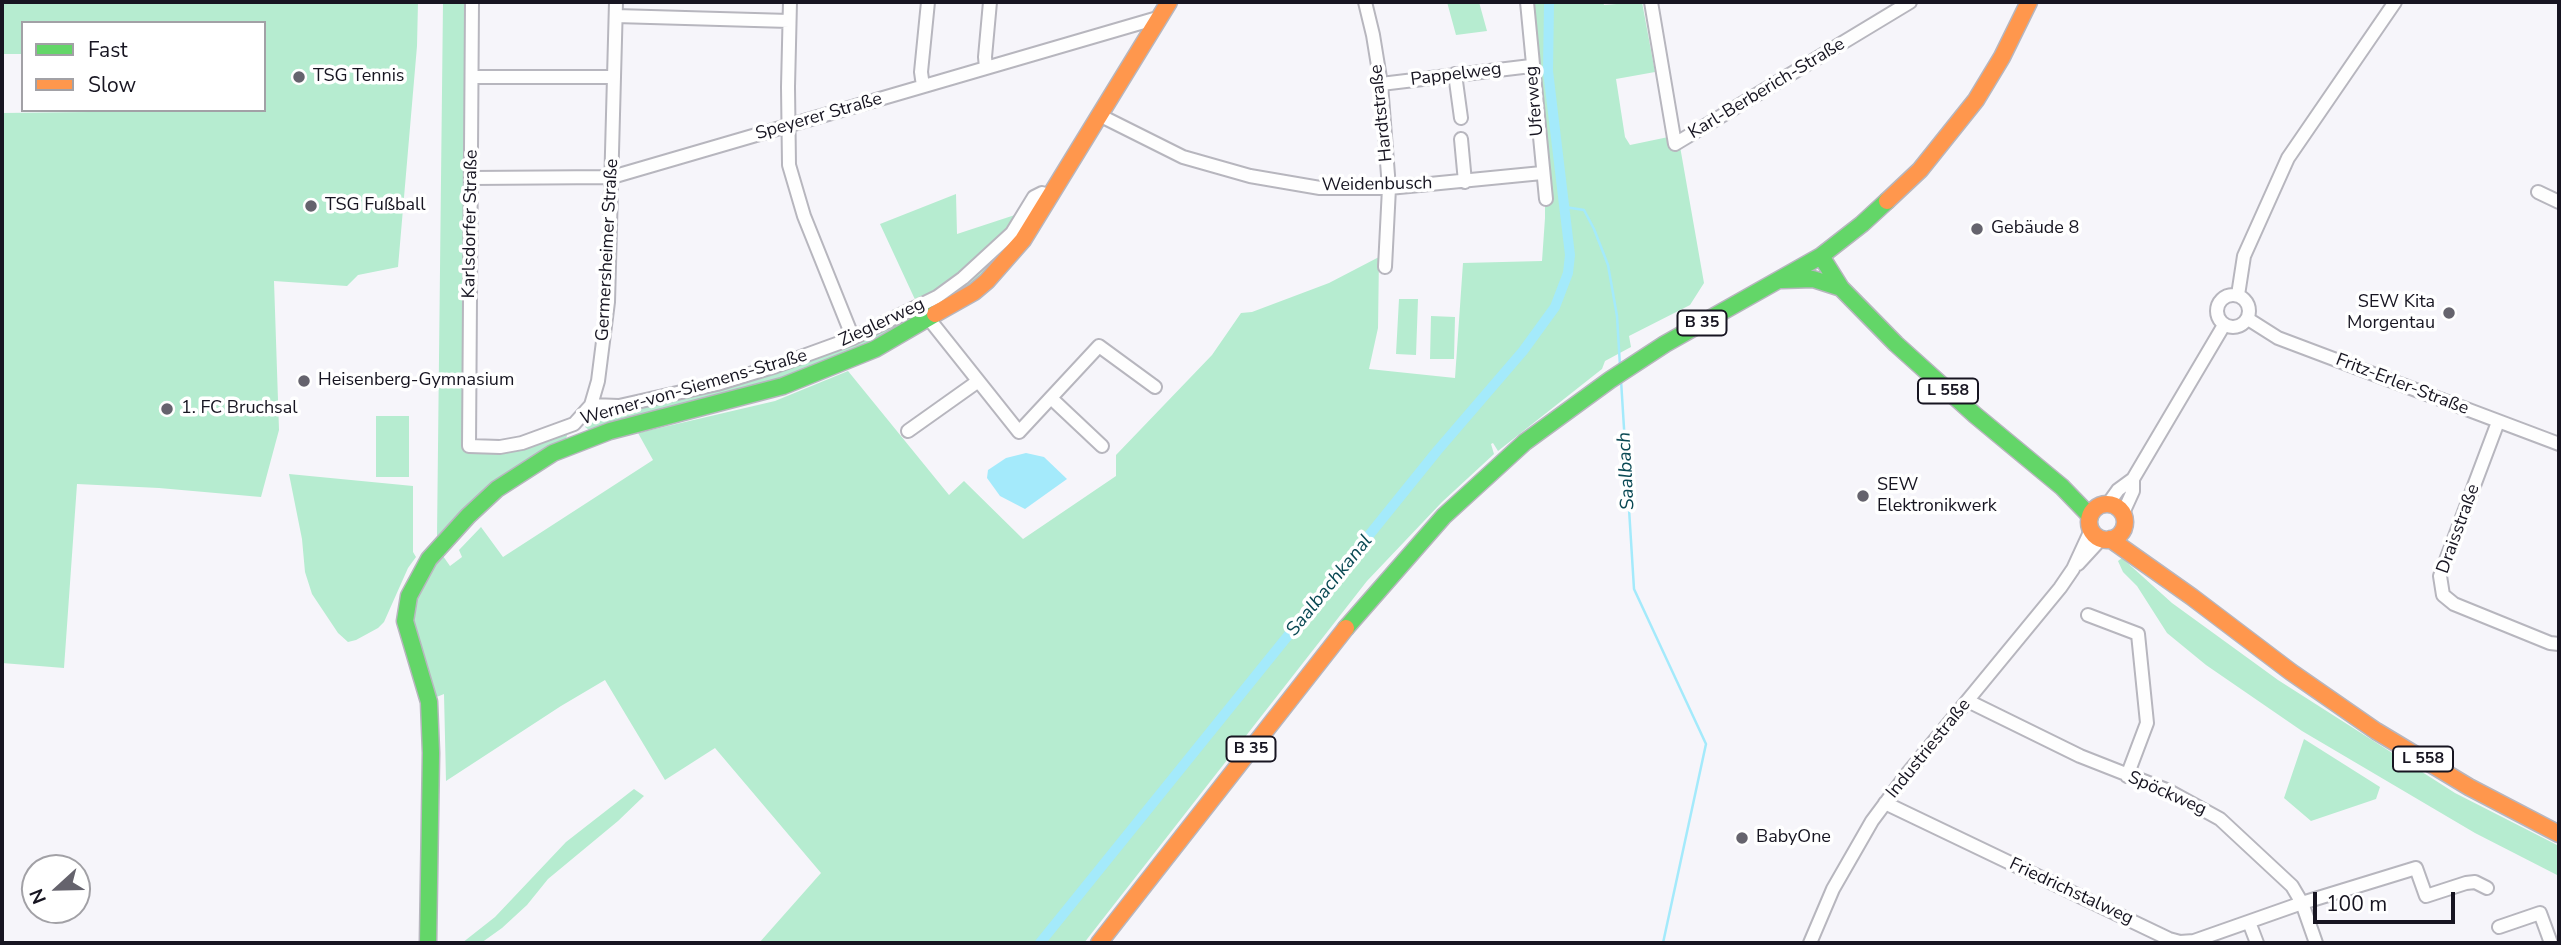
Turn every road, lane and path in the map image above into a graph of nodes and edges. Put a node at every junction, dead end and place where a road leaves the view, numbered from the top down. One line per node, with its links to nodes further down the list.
1 (472, 2): 19 (street, Karlsdorfer Straße)
2 (616, 2): 13 (street, Germersheimer Straße)
3 (790, 2): 15 (street)
4 (928, 2): 22 (street)
5 (990, 2): 17 (street)
6 (1169, 2): 14 (main road, Werner-von-Siemens-Straße)
7 (1365, 2): 21 (street, Hardtstraße)
8 (1527, 2): 16 (street, Uferweg)
9 (1651, 2): 10 (street, Karl-Berberich-Straße)
10 (1910, 2)
11 (2029, 2): 36 (main road, B 35)
12 (2395, 2): 40 (street)
13 (616, 16): 15 (street); 20 (street, Germersheimer Straße)
14 (1161, 17): 17 (street, Speyerer Straße); 23 (main road, Werner-von-Siemens-Straße)
15 (789, 22): 25 (street)
16 (1531, 66): 18 (street, Pappelweg); 27 (street, Uferweg)
17 (986, 68): 22 (street, Speyerer Straße)
18 (1455, 74): 21 (street, Pappelweg); 24 (street)
19 (472, 77): 20 (street); 29 (street, Karlsdorfer Straße)
20 (614, 77): 28 (street, Germersheimer Straße)
21 (1381, 84): 31 (street, Hardtstraße)
22 (923, 86): 25 (street, Speyerer Straße)
23 (1099, 115): 31 (street, Weidenbusch); 33 (main road, Werner-von-Siemens-Straße)
24 (1461, 118)
25 (788, 126): 28 (street, Speyerer Straße); 44 (street)
26 (1461, 139): 30 (street)
27 (1542, 173): 30 (street, Weidenbusch); 34 (street, Uferweg)
28 (612, 177): 29 (street, Speyerer Straße); 48 (street, Germersheimer Straße)
29 (471, 178): 50 (street, Karlsdorfer Straße)
30 (1465, 182): 31 (street, Weidenbusch)
31 (1389, 188): 37 (street, Hardtstraße)
32 (2538, 192): 35 (street)
33 (1051, 196): 41 (main road, Werner-von-Siemens-Straße); 44 (street, Zieglerweg)
34 (1546, 200)
35 (2559, 202)
36 (1821, 256): 38 (main road, B 35); 39 (main road, L 558)
37 (1385, 267)
38 (1777, 281): 39 (main road, B 35); 69 (main road, B 35)
39 (1841, 288): 57 (main road, L 558)
40 (2238, 295): 42 (street); 43 (street)
41 (929, 319): 45 (street); 52 (main road, Werner-von-Siemens-Straße)
42 (2248, 319): 43 (street); 49 (street, Fritz-Erler-Straße)
43 (2224, 325): 55 (street)
44 (853, 338): 48 (street, Zieglerweg)
45 (977, 382): 47 (street); 51 (street)
46 (1155, 387): 47 (street)
47 (1051, 398): 54 (street)
48 (591, 405): 50 (street)
49 (2498, 422): 53 (street, Fritz-Erler-Straße); 59 (street, Draisstraße)
50 (574, 424): 52 (street)
51 (908, 431)
52 (580, 442): 68 (main road, Werner-von-Siemens-Straße)
53 (2559, 444)
54 (1102, 446)
55 (2133, 479): 56 (street); 57 (street)
56 (2123, 513): 57 (main road)
57 (2103, 524): 60 (street, Industriestraße); 63 (main road, L 558)
58 (2088, 615): 61 (street)
59 (2559, 644)
60 (1968, 701): 61 (street, Spöckweg); 62 (street, Industriestraße)
61 (2127, 776): 65 (street, Spöckweg)
62 (1885, 803): 66 (street, Friedrichstalweg); 70 (street, Industriestraße)
63 (2559, 834)
64 (2487, 888): 65 (street, Friedrichstalweg)
65 (2302, 903): 66 (street, Friedrichstalweg); 72 (street, Spöckweg)
66 (2249, 922): 71 (street)
67 (2499, 927): 73 (street)
68 (428, 943)
69 (1099, 943)
70 (1810, 943)
71 (2257, 943)
72 (2316, 943)
73 (2552, 943)

